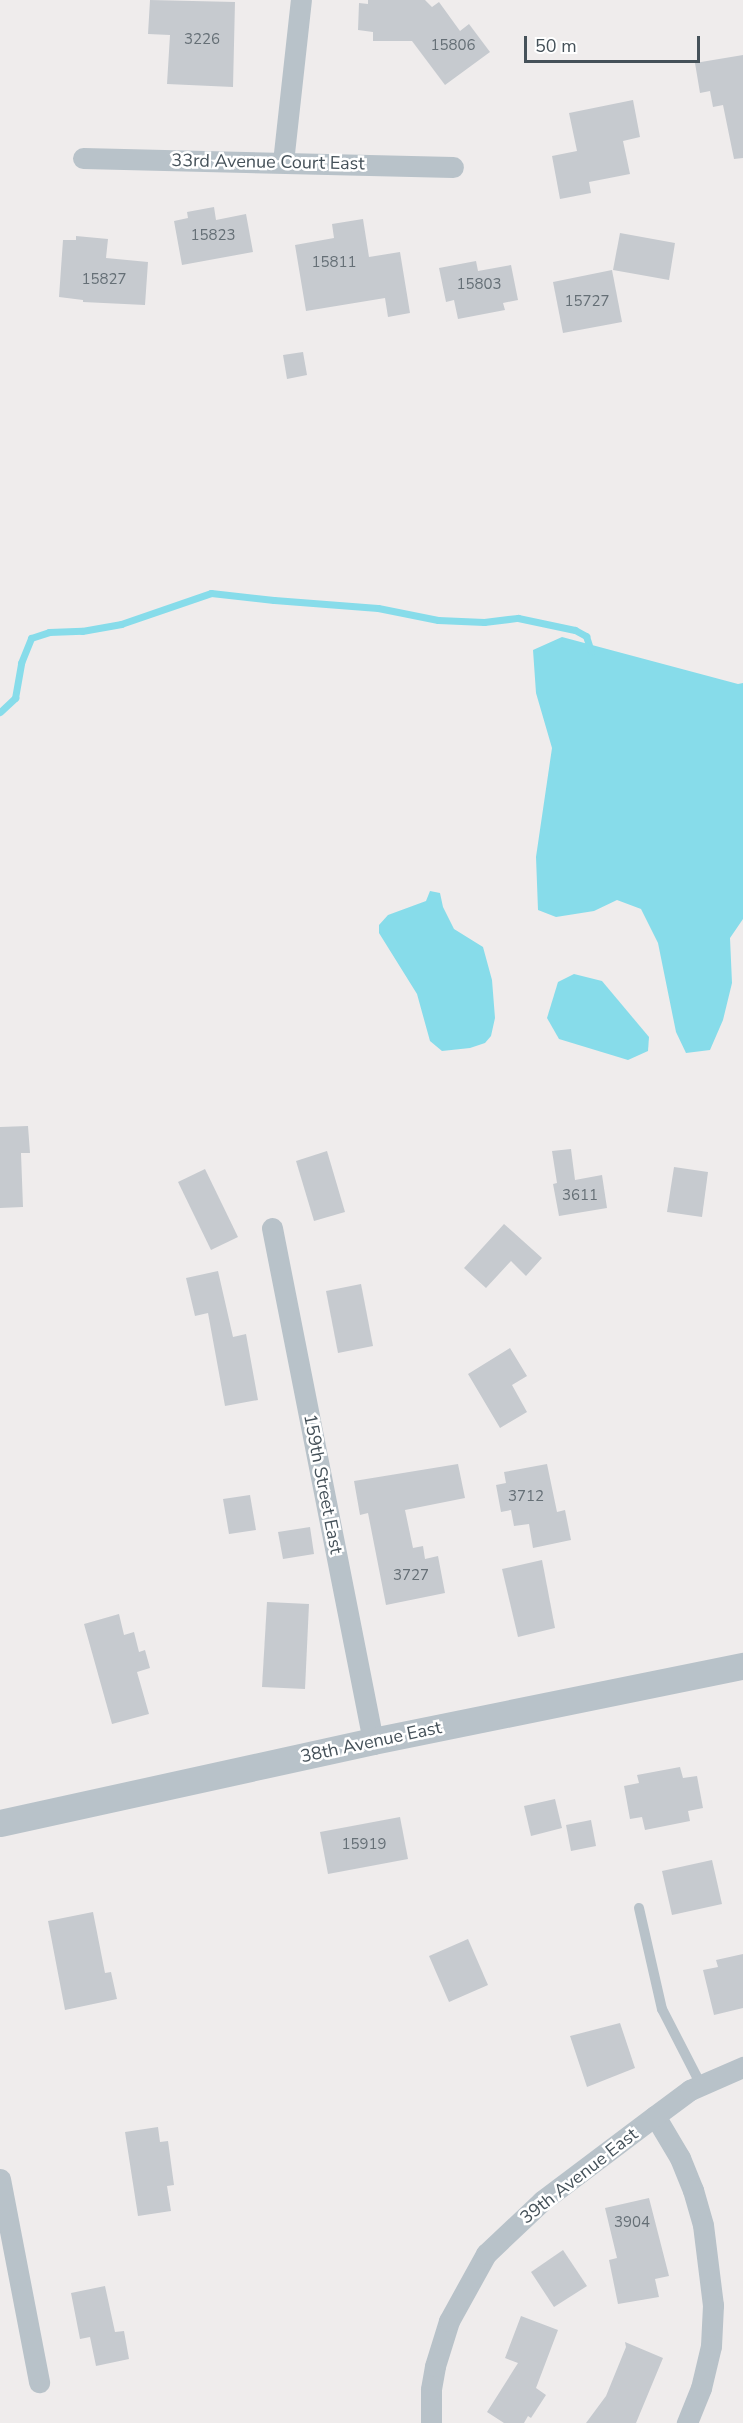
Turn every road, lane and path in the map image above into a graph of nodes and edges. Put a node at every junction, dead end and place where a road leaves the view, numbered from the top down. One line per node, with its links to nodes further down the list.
1 (301, 0): 3 (street)
2 (83, 158): 3 (street, 33rd Avenue Court East)
3 (283, 162): 4 (street, 33rd Avenue Court East)
4 (453, 167)
5 (272, 1228): 7 (street, 159th Street East)
6 (743, 1666): 7 (street, 38th Avenue East)
7 (373, 1741): 8 (street, 38th Avenue East)
8 (0, 1822)
9 (639, 1908): 11 (lane)
10 (743, 2067): 11 (street, 39th Avenue East)
11 (701, 2085): 12 (street, 39th Avenue East)
12 (655, 2116): 15 (street, 39th Avenue East); 16 (street)
13 (0, 2179): 14 (street)
14 (39, 2382)
15 (431, 2423)
16 (687, 2423)

